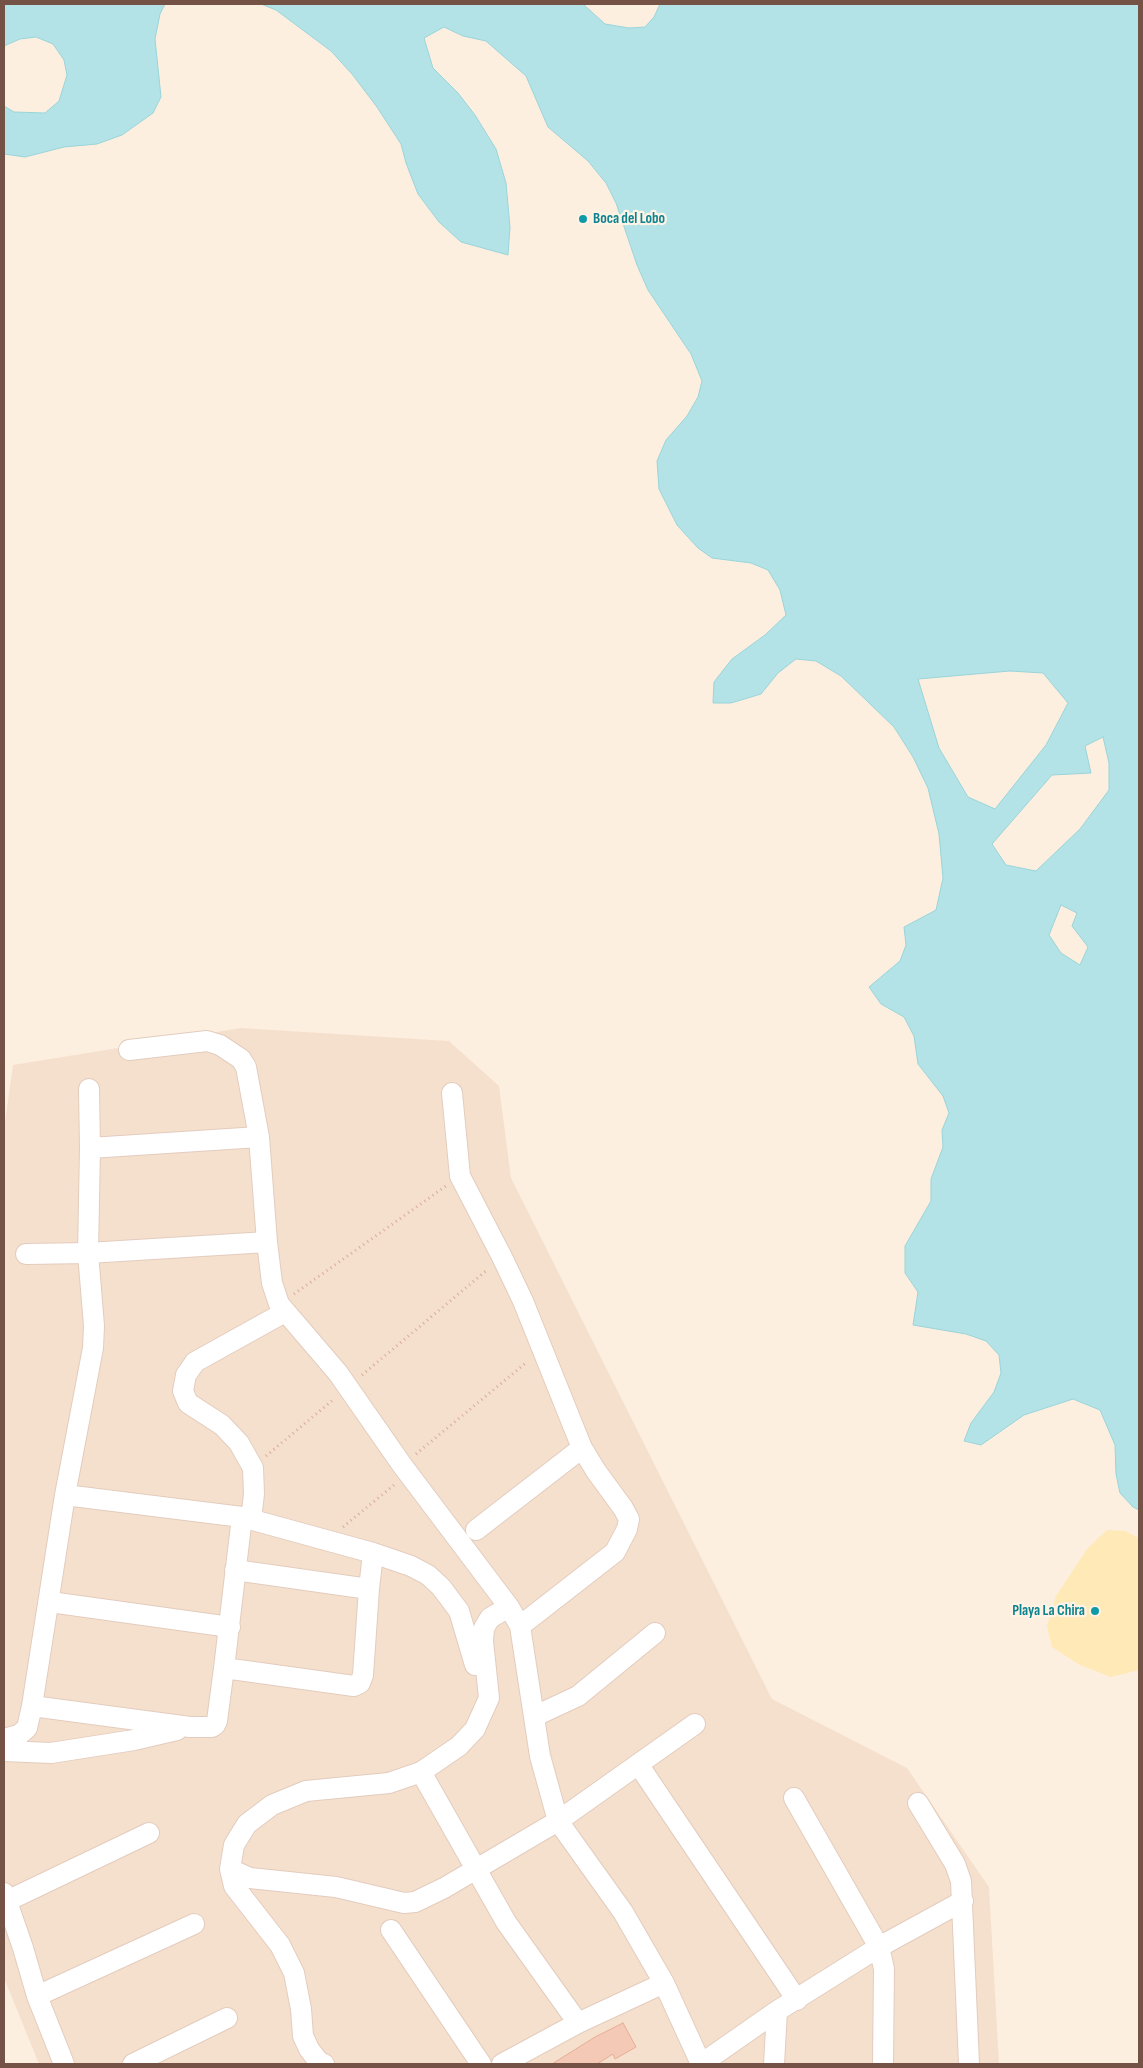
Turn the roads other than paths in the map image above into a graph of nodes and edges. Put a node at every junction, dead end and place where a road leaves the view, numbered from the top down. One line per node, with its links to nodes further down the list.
1 (129, 1050): 4 (street)
2 (89, 1088): 5 (street)
3 (452, 1093): 10 (street)
4 (259, 1136): 5 (street); 6 (street)
5 (90, 1148): 7 (street)
6 (267, 1242): 7 (street); 9 (street)
7 (88, 1253): 8 (street); 11 (street)
8 (26, 1254)
9 (282, 1308): 12 (street); 18 (street)
10 (582, 1448): 13 (street); 19 (street)
11 (65, 1495): 12 (street); 17 (street)
12 (247, 1518): 14 (street); 15 (street)
13 (476, 1530)
14 (373, 1553): 16 (street); 24 (street)
15 (235, 1570): 16 (street); 20 (street)
16 (369, 1589): 22 (street)
17 (50, 1602): 20 (street); 23 (street)
18 (509, 1607): 19 (street); 24 (street)
19 (520, 1626): 25 (street)
20 (230, 1627): 22 (street)
21 (655, 1633): 25 (street)
22 (224, 1668): 27 (street)
23 (32, 1706): 27 (street); 28 (street)
24 (485, 1708): 31 (street)
25 (535, 1716): 34 (street)
26 (695, 1724): 30 (street)
27 (190, 1728): 29 (street)
28 (4, 1739)
29 (4, 1751)
30 (638, 1764): 34 (street); 45 (street)
31 (421, 1772): 36 (street); 37 (street)
32 (794, 1798): 42 (street)
33 (918, 1803): 39 (street)
34 (558, 1821): 37 (street); 43 (street)
35 (149, 1834): 38 (street)
36 (230, 1869): 37 (street); 51 (street)
37 (475, 1869): 48 (street)
38 (5, 1897): 44 (street)
39 (962, 1901): 42 (street); 57 (street)
40 (194, 1924): 44 (street)
41 (391, 1930): 52 (street)
42 (879, 1947): 45 (street); 56 (street)
43 (664, 1983): 48 (street); 54 (street)
44 (36, 1996): 49 (street)
45 (797, 2000): 46 (street)
46 (777, 2011): 54 (street); 55 (street)
47 (227, 2018): 50 (street)
48 (578, 2023): 53 (street)
49 (64, 2064)
50 (133, 2064)
51 (324, 2064)
52 (481, 2064)
53 (502, 2064)
54 (701, 2064)
55 (774, 2064)
56 (882, 2064)
57 (968, 2064)

